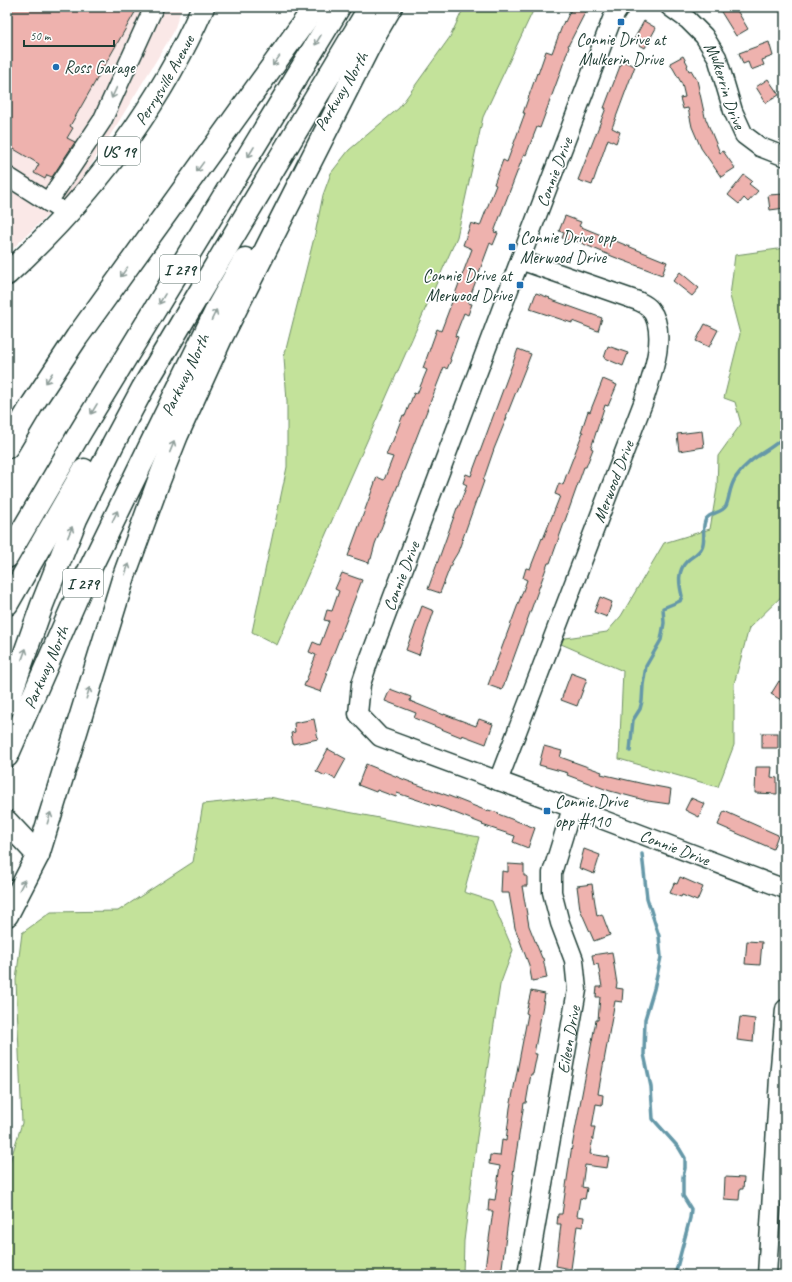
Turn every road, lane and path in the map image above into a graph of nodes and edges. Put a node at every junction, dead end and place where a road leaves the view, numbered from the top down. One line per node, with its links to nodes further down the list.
1 (154, 7): 12 (street, one-way to 12)
2 (203, 7): 13 (main road, Perrysville Avenue / US 19)
3 (315, 7): 16 (main road, one-way to 16)
4 (339, 7): 18 (main road, I 279, one-way to 18)
5 (369, 7): 17 (main road); 21 (main road, one-way to 5)
6 (391, 7): 9 (main road, Parkway North / I 279)
7 (620, 7): 14 (street, Connie Drive)
8 (670, 7): 10 (street, Mulkerrin Drive)
9 (375, 34): 22 (main road, Parkway North / I 279, one-way to 9); 26 (main road, one-way to 9)
10 (783, 156)
11 (7, 176): 12 (street)
12 (48, 202): 13 (street)
13 (66, 214): 15 (main road, Perrysville Avenue / US 19)
14 (520, 260): 23 (street, Connie Drive); 23 (street, Merwood Drive)
15 (7, 274)
16 (7, 447)
17 (64, 504): 19 (main road); 20 (main road)
18 (7, 557)
19 (7, 604)
20 (7, 622)
21 (7, 704)
22 (7, 756)
23 (498, 780): 24 (street, Connie Drive)
24 (572, 808): 27 (street, Connie Drive); 30 (street, Eileen Drive)
25 (7, 822): 26 (main road)
26 (38, 855): 28 (main road, one-way to 26)
27 (785, 889)
28 (7, 915)
29 (785, 1009): 31 (street)
30 (527, 1275)
31 (767, 1275)

